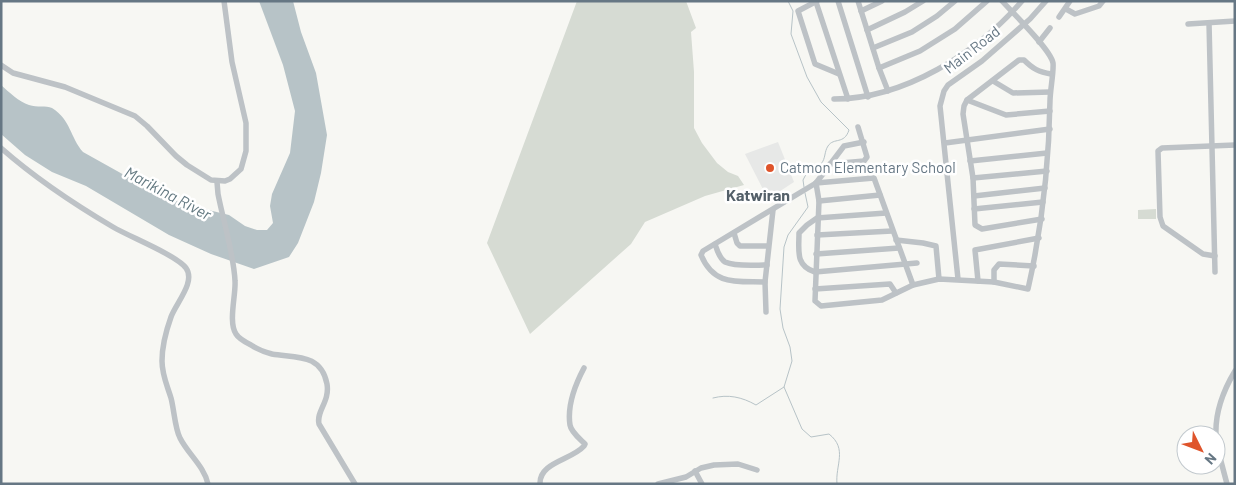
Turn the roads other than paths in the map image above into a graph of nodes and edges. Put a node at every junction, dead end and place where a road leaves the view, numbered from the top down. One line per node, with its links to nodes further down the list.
1 (224, 1): 51 (street)
2 (838, 1): 33 (street)
3 (858, 1): 15 (street)
4 (882, 1): 15 (street)
5 (924, 1): 23 (street)
6 (955, 1): 25 (street)
7 (986, 1): 27 (street)
8 (1002, 1): 16 (street)
9 (1022, 1): 16 (street)
10 (1046, 1): 21 (street, Main Road)
11 (1070, 1): 14 (street)
12 (1103, 1): 14 (street)
13 (817, 2): 28 (street); 28 (street)
14 (1066, 9): 17 (street)
15 (861, 12): 23 (street)
16 (1013, 12): 21 (street); 31 (street)
17 (1059, 17)
18 (1235, 21): 19 (street)
19 (1208, 23): 20 (street); 44 (street)
20 (1188, 24)
21 (1023, 25): 24 (street); 42 (street, Main Road)
22 (1050, 28): 24 (street)
23 (867, 30): 25 (street)
24 (1039, 42): 29 (street)
25 (872, 48): 27 (street)
26 (1, 65): 51 (street)
27 (879, 68): 31 (street)
28 (839, 74): 35 (street)
29 (1051, 74): 30 (street); 32 (street)
30 (993, 81): 32 (street); 36 (street)
31 (888, 91): 33 (street)
32 (1050, 92): 37 (street)
33 (868, 97): 35 (street)
34 (834, 99): 35 (street)
35 (848, 99)
36 (967, 100): 37 (street); 40 (street)
37 (1050, 111): 39 (street)
38 (858, 127): 41 (street)
39 (1050, 129): 40 (street); 46 (street)
40 (966, 139): 42 (street); 47 (street)
41 (864, 142): 48 (street); 48 (street)
42 (945, 143): 80 (street, Main Road)
43 (1235, 145): 44 (street)
44 (1212, 146): 72 (street); 72 (street)
45 (1, 148): 93 (street)
46 (1047, 153): 47 (street); 49 (street)
47 (970, 161): 50 (street)
48 (830, 164): 52 (street)
49 (1047, 171): 50 (street); 53 (street)
50 (973, 178): 55 (street)
51 (217, 182): 94 (street)
52 (816, 183): 54 (street); 56 (street); 59 (street)
53 (1045, 188): 55 (street); 57 (street)
54 (880, 195): 56 (street); 60 (street)
55 (974, 196): 58 (street)
56 (819, 201): 61 (street)
57 (1043, 202): 58 (street); 62 (street)
58 (974, 209): 62 (street)
59 (773, 210): 64 (street); 69 (street)
60 (886, 213): 61 (street); 63 (street)
61 (817, 218): 65 (street); 77 (street)
62 (1042, 219): 66 (street)
63 (892, 231): 65 (street); 67 (street)
64 (734, 233): 68 (street); 69 (street)
65 (817, 235): 71 (street)
66 (1039, 238): 76 (street); 81 (street)
67 (896, 240): 70 (street); 79 (street)
68 (715, 244): 75 (street); 82 (street)
69 (768, 246): 75 (street)
70 (899, 248): 71 (street); 73 (street)
71 (816, 254): 77 (street)
72 (1215, 256): 78 (street)
73 (905, 263): 74 (street); 77 (street); 84 (street)
74 (917, 263)
75 (767, 265): 82 (street)
76 (1034, 266): 83 (street); 83 (street)
77 (815, 272): 85 (street)
78 (1216, 272)
79 (939, 279): 80 (street); 84 (street)
80 (958, 279): 81 (street)
81 (978, 280): 83 (street)
82 (765, 282): 87 (street)
83 (994, 282)
84 (913, 286): 86 (street)
85 (815, 289): 86 (street); 86 (street)
86 (896, 293)
87 (766, 312)
88 (584, 368): 95 (street)
89 (1235, 371): 90 (street)
90 (1216, 425)
91 (757, 470): 92 (street)
92 (695, 471): 96 (street); 97 (street)
93 (208, 484)
94 (355, 484)
95 (540, 484)
96 (658, 484)
97 (702, 484)

